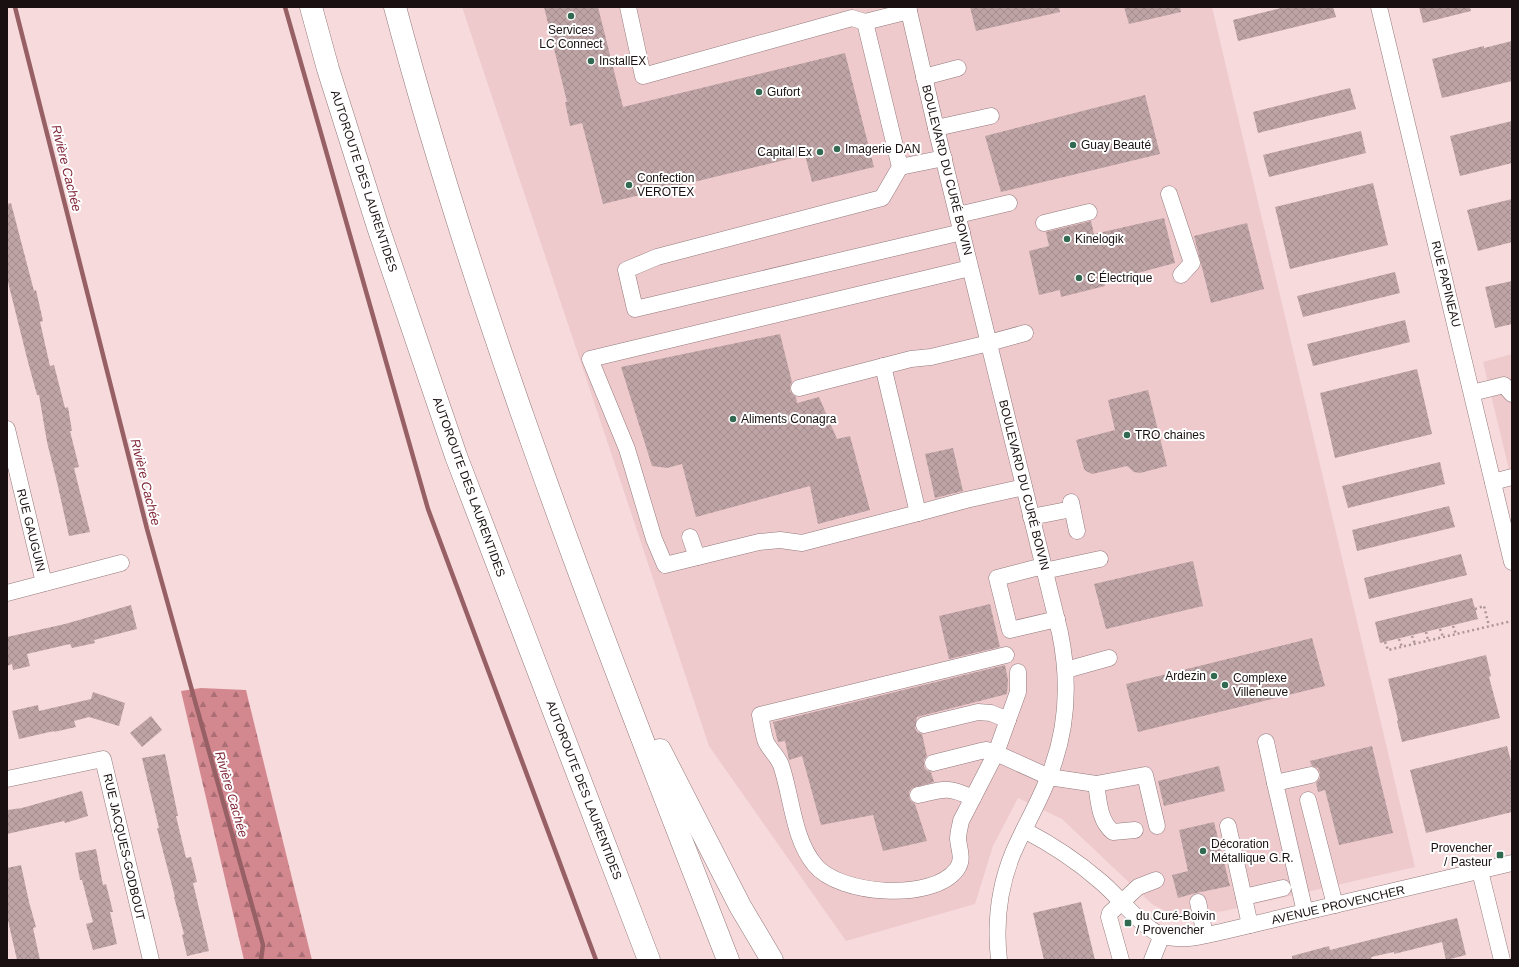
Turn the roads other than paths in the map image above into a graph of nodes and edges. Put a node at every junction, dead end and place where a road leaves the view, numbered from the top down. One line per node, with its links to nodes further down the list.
1 (310, 7): 78 (highway, AUTOROUTE DES LAURENTIDES)
2 (395, 7): 43 (highway)
3 (628, 7): 6 (street)
4 (1379, 7): 25 (street, RUE PAPINEAU)
5 (908, 9): 6 (street); 8 (street, BOULEVARD DU CURÉ BOIVIN)
6 (865, 22): 12 (street)
7 (958, 68): 8 (street)
8 (924, 77): 10 (street, BOULEVARD DU CURÉ BOIVIN)
9 (991, 116): 10 (street)
10 (936, 128): 11 (street, BOULEVARD DU CURÉ BOIVIN)
11 (944, 158): 12 (street); 16 (street, BOULEVARD DU CURÉ BOIVIN)
12 (900, 167): 18 (street)
13 (1169, 194): 20 (street)
14 (1009, 203): 16 (street)
15 (1089, 212): 17 (street)
16 (958, 215): 18 (street, BOULEVARD DU CURÉ BOIVIN)
17 (1044, 223)
18 (962, 232): 19 (street, BOULEVARD DU CURÉ BOIVIN)
19 (970, 268): 22 (street, BOULEVARD DU CURÉ BOIVIN); 35 (street)
20 (1181, 275)
21 (1025, 333): 22 (street)
22 (990, 343): 23 (street); 30 (street, BOULEVARD DU CURÉ BOIVIN)
23 (883, 366): 24 (street); 31 (street)
24 (798, 388)
25 (1472, 393): 26 (street); 29 (street, RUE PAPINEAU)
26 (1512, 394)
27 (7, 429): 40 (street, RUE GAUGUIN)
28 (1512, 477): 29 (street)
29 (1493, 482): 37 (street, RUE PAPINEAU)
30 (1024, 486): 31 (street); 32 (street, BOULEVARD DU CURÉ BOIVIN)
31 (918, 514): 35 (street)
32 (1031, 518): 33 (street); 39 (street, BOULEVARD DU CURÉ BOIVIN)
33 (1077, 531)
34 (690, 537): 35 (street)
35 (697, 557)
36 (1100, 559): 39 (street)
37 (1512, 562)
38 (120, 563): 40 (street)
39 (1044, 568): 42 (street, BOULEVARD DU CURÉ BOIVIN); 42 (street)
40 (44, 583): 41 (street)
41 (7, 593)
42 (1057, 619): 46 (street, BOULEVARD DU CURÉ BOIVIN)
43 (606, 643): 79 (highway); 80 (highway)
44 (1006, 655): 59 (street)
45 (1109, 658): 46 (street)
46 (1066, 670): 54 (street, BOULEVARD DU CURÉ BOIVIN)
47 (1018, 672): 48 (street)
48 (1008, 720): 49 (street); 51 (street)
49 (924, 725)
50 (1266, 742): 56 (street)
51 (996, 753): 52 (street); 54 (street); 59 (street)
52 (932, 763)
53 (1312, 775): 56 (street)
54 (1049, 777): 57 (street); 63 (street, BOULEVARD DU CURÉ BOIVIN)
55 (7, 779): 77 (street, RUE JACQUES-GODBOUT)
56 (1274, 783): 73 (street)
57 (1096, 784): 61 (street); 64 (street)
58 (918, 795): 59 (street)
59 (973, 798)
60 (1308, 800): 72 (street)
61 (1156, 826)
62 (1228, 826): 69 (street)
63 (1024, 830): 70 (street); 81 (street, BOULEVARD DU CURÉ BOIVIN)
64 (1135, 830)
65 (1512, 863): 66 (street, AVENUE PROVENCHER)
66 (1480, 871): 72 (street, AVENUE PROVENCHER); 84 (street)
67 (1156, 880): 70 (street)
68 (1283, 888): 69 (street)
69 (1244, 897): 74 (street)
70 (1122, 901): 75 (street); 82 (street)
71 (1198, 902): 76 (street)
72 (1335, 905): 73 (street, AVENUE PROVENCHER)
73 (1305, 912): 74 (street, AVENUE PROVENCHER)
74 (1250, 925): 76 (street, AVENUE PROVENCHER)
75 (1162, 935): 76 (street, AVENUE PROVENCHER); 83 (street)
76 (1205, 935)
77 (151, 960)
78 (649, 960)
79 (728, 960)
80 (772, 960)
81 (998, 960)
82 (1121, 960)
83 (1152, 960)
84 (1502, 960)

